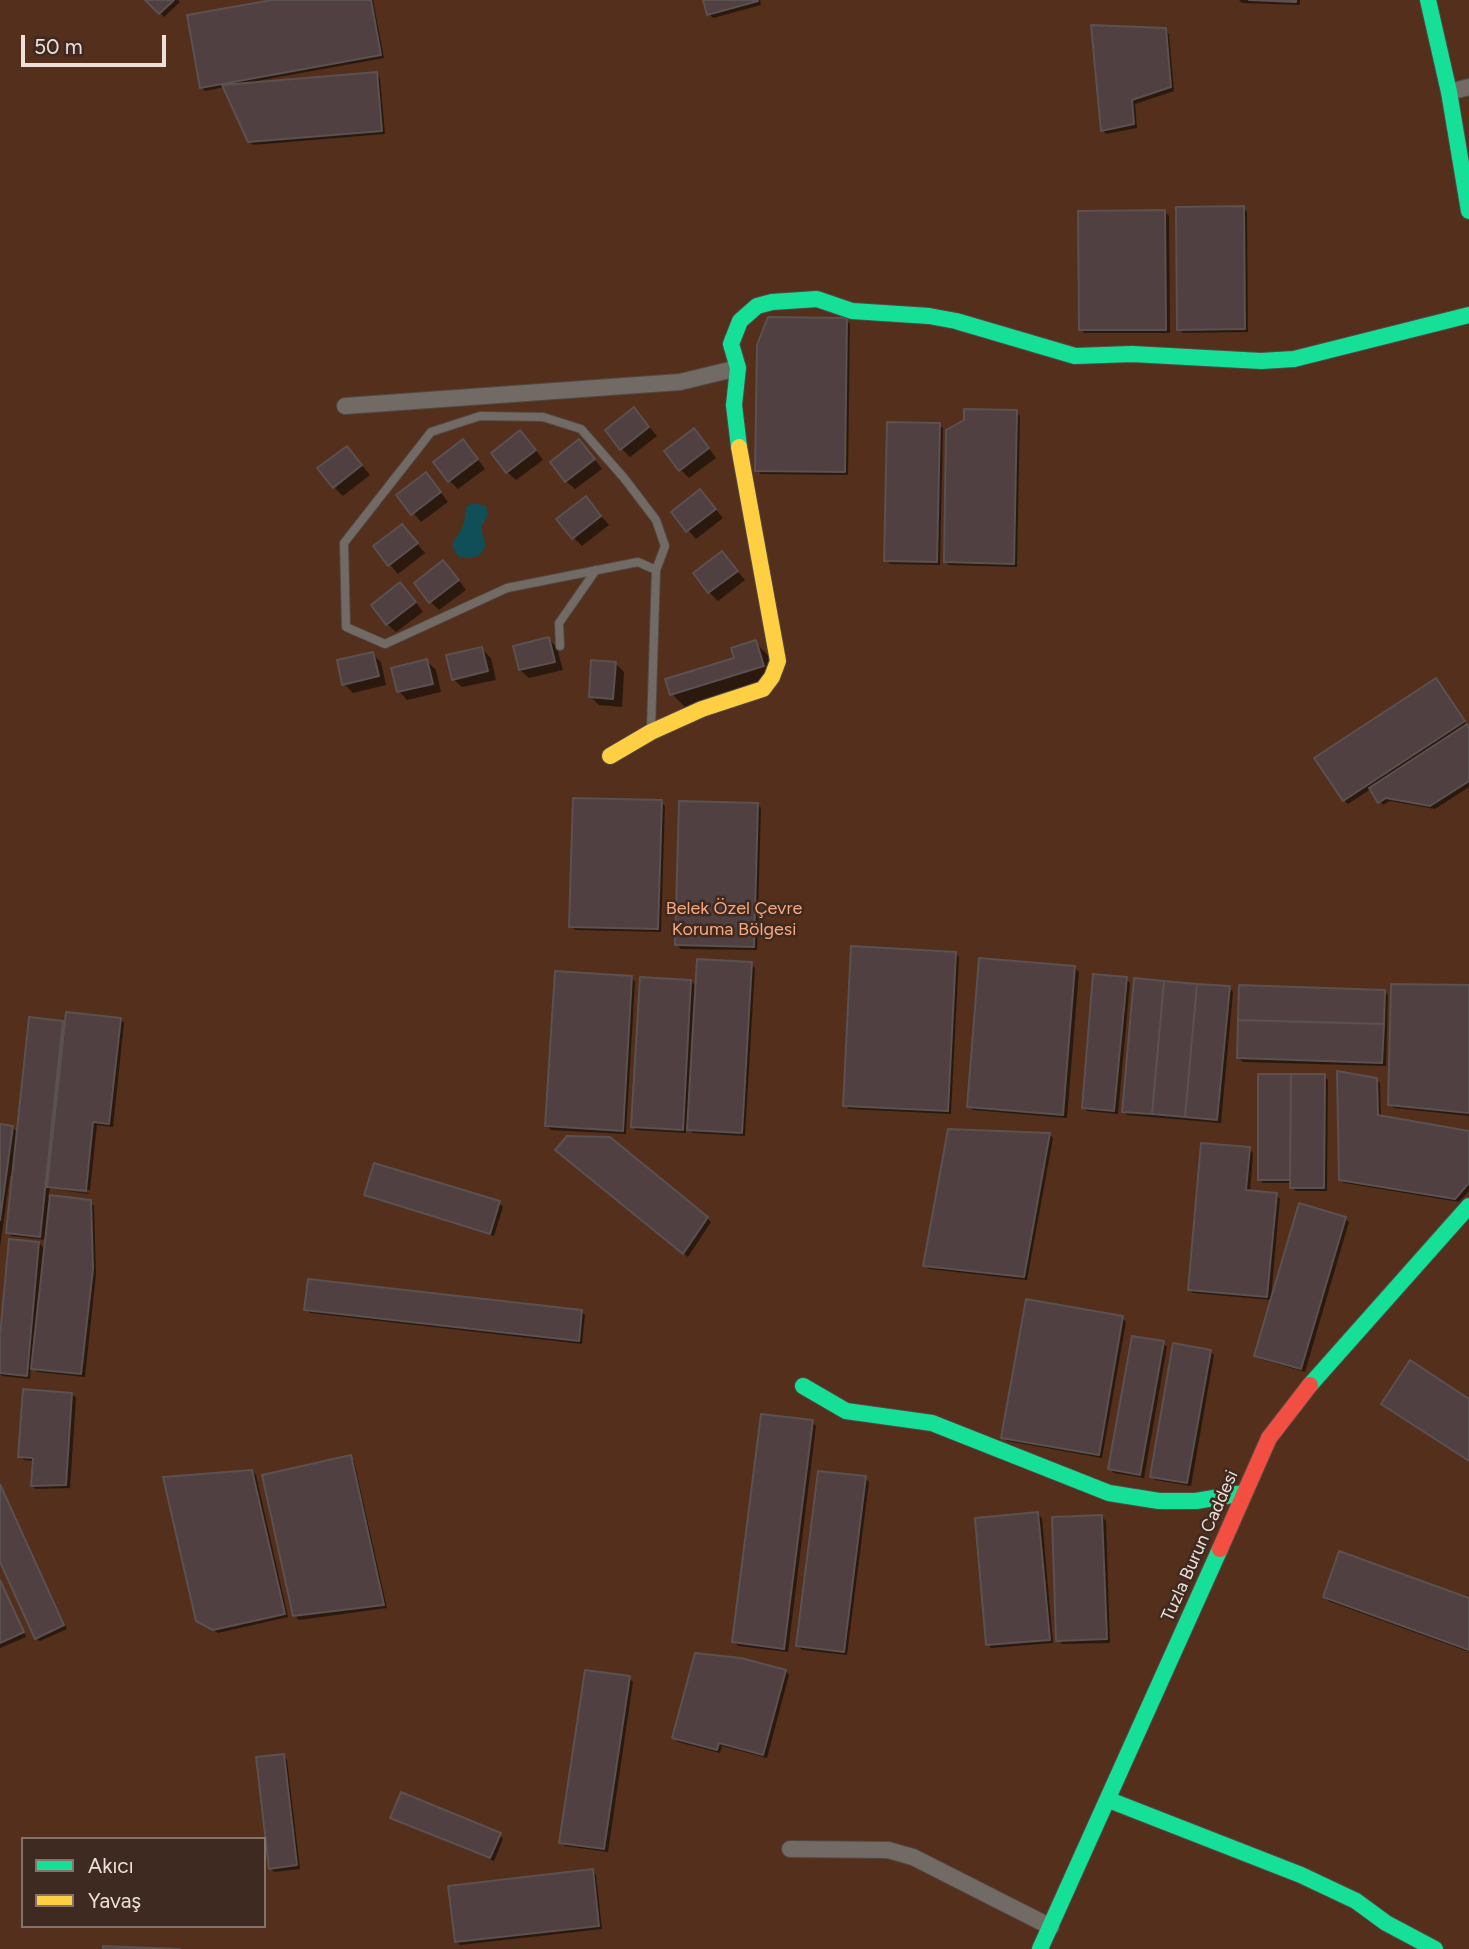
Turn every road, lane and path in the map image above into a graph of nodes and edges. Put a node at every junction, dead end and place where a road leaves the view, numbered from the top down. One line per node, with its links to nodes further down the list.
1 (1428, 0): 3 (street)
2 (1469, 87): 3 (street)
3 (1449, 92): 4 (street)
4 (1469, 211)
5 (1469, 315): 6 (street)
6 (738, 368): 7 (street); 11 (street)
7 (345, 406)
8 (596, 570): 9 (lane); 9 (lane); 10 (lane)
9 (656, 570): 11 (lane)
10 (560, 646)
11 (651, 732): 12 (street)
12 (610, 756)
13 (1469, 1206): 15 (street, Tuzla Burun Caddesi)
14 (803, 1386): 15 (street)
15 (1244, 1493): 16 (street, Tuzla Burun Caddesi)
16 (1109, 1800): 18 (street, Tuzla Burun Caddesi); 20 (street)
17 (790, 1849): 18 (street)
18 (1051, 1927): 19 (street, Tuzla Burun Caddesi)
19 (1040, 1949)
20 (1434, 1949)

